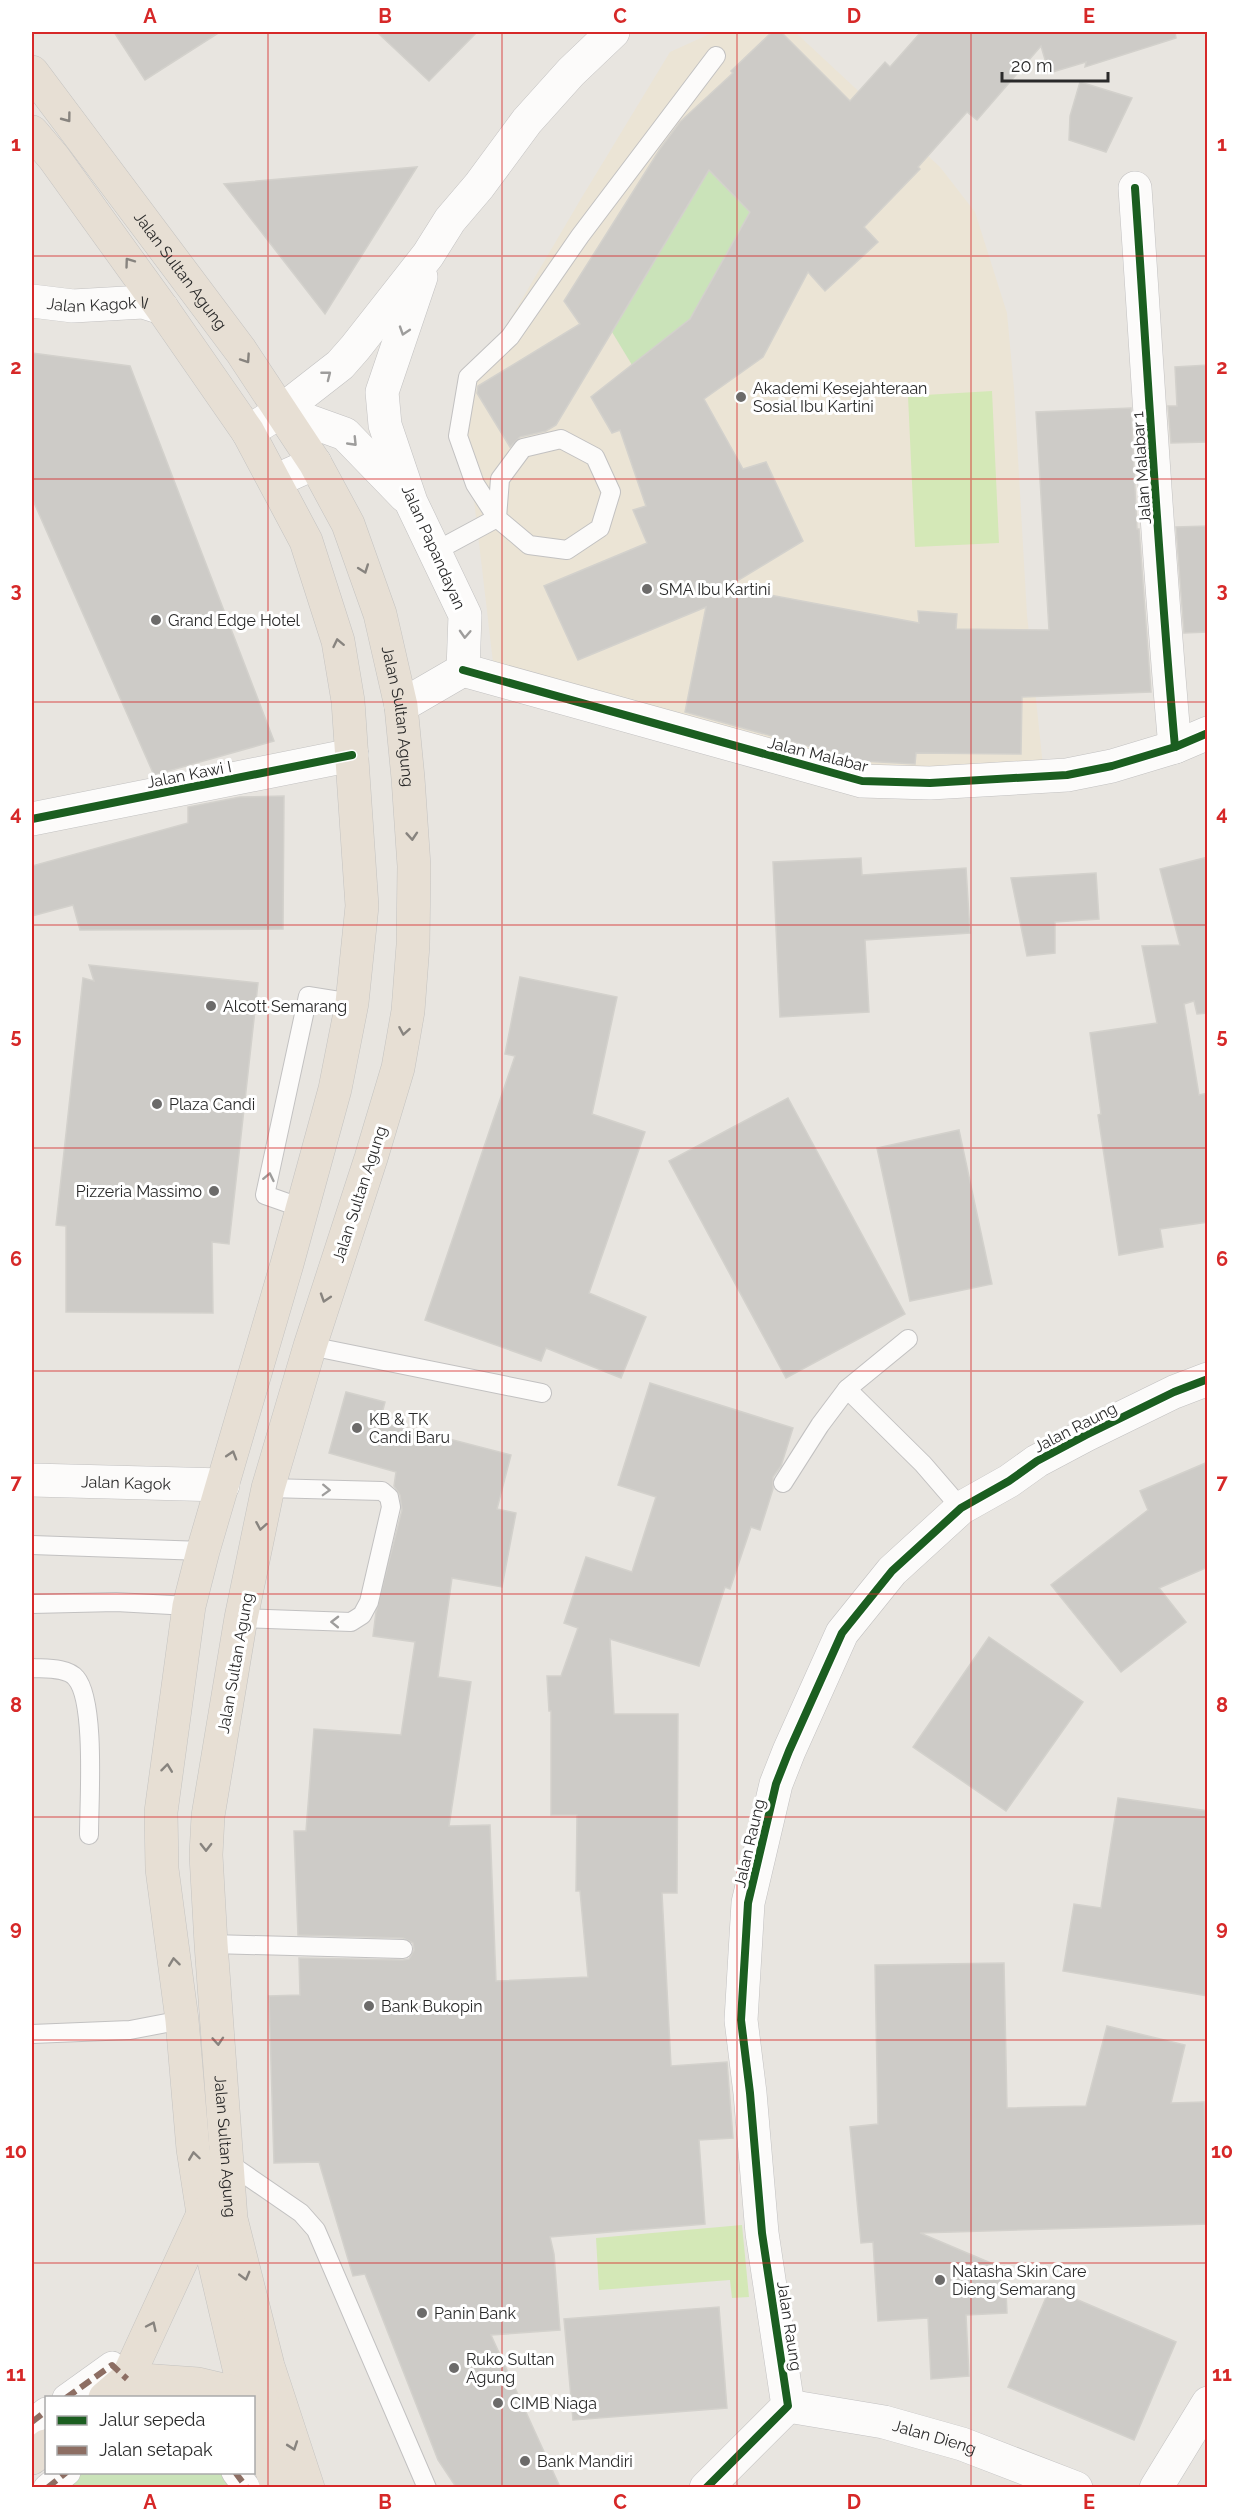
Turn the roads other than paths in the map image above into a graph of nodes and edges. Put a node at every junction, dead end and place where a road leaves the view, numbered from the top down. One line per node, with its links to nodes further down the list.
1 (613, 32): 6 (street, Jalan Papandayan)
2 (716, 56): 14 (lane)
3 (32, 72): 9 (highway, Jalan Sultan Agung, one-way to 9)
4 (32, 132): 8 (highway, Jalan Sultan Agung, one-way to 4)
5 (1135, 188): 19 (street, Jalan Malabar 1)
6 (428, 255): 9 (street, Jalan Papandayan, one-way to 6); 13 (street, Jalan Papandayan, one-way to 13)
7 (32, 301): 8 (street, Jalan Kagok II)
8 (162, 308): 10 (highway, Jalan Sultan Agung)
9 (281, 411): 10 (street, Jalan Papandayan); 11 (highway, Jalan Sultan Agung); 13 (street, one-way to 13)
10 (248, 432): 12 (highway, Jalan Sultan Agung)
11 (315, 463): 12 (street); 17 (highway, Jalan Sultan Agung, one-way to 17)
12 (274, 481): 20 (highway, Jalan Sultan Agung, one-way to 12)
13 (411, 502): 15 (street, Jalan Papandayan)
14 (497, 518): 14 (lane); 15 (lane)
15 (434, 552): 16 (street, Jalan Papandayan, one-way to 16)
16 (463, 670): 17 (street); 19 (street, Jalan Malabar)
17 (401, 706): 25 (highway, Jalan Sultan Agung, one-way to 25)
18 (1208, 733): 19 (street, Jalan Malabar)
19 (1175, 747)
20 (352, 755): 21 (street, Jalan Kawi I); 22 (highway, Jalan Sultan Agung)
21 (32, 819)
22 (352, 1003): 23 (highway, Jalan Sultan Agung); 23 (lane, one-way to 22)
23 (302, 1208): 31 (highway, Jalan Sultan Agung, one-way to 23)
24 (908, 1339): 27 (lane)
25 (310, 1346): 28 (lane); 32 (highway, Jalan Sultan Agung)
26 (1208, 1379): 33 (street, Jalan Raung)
27 (847, 1389): 30 (lane); 33 (lane)
28 (542, 1393)
29 (32, 1480): 31 (street, Jalan Kagok)
30 (783, 1483)
31 (223, 1485): 35 (highway, Jalan Sultan Agung)
32 (268, 1488): 38 (highway, Jalan Sultan Agung, one-way to 38); 38 (lane, one-way to 38)
33 (961, 1508): 53 (street, Jalan Raung)
34 (32, 1545): 35 (lane)
35 (203, 1551): 37 (highway, Jalan Sultan Agung)
36 (32, 1604): 37 (lane)
37 (189, 1606): 43 (highway, Jalan Sultan Agung, one-way to 37)
38 (241, 1618): 41 (highway, Jalan Sultan Agung, one-way to 41)
39 (32, 1668): 40 (lane)
40 (89, 1835)
41 (211, 1944): 42 (lane); 45 (highway, Jalan Sultan Agung, one-way to 45)
42 (403, 1949)
43 (182, 2020): 44 (lane); 46 (highway, Jalan Sultan Agung, one-way to 43)
44 (32, 2034)
45 (227, 2162): 52 (highway, Jalan Sultan Agung, one-way to 52); 64 (lane)
46 (203, 2214): 47 (highway, Jalan Sultan Agung, one-way to 46); 50 (highway, Jalan Sultan Agung)
47 (116, 2388): 48 (street); 49 (highway)
48 (67, 2396)
49 (233, 2396)
50 (254, 2396)
51 (1208, 2403): 67 (street)
52 (256, 2404): 62 (highway, Jalan Sultan Agung); 63 (highway, one-way to 63)
53 (788, 2406): 65 (street); 66 (street, Jalan Dieng)
54 (45, 2412): 55 (street)
55 (32, 2422)
56 (45, 2447): 57 (highway)
57 (32, 2458)
58 (65, 2474): 60 (street)
59 (237, 2474): 61 (street)
60 (47, 2487)
61 (247, 2487)
62 (278, 2487)
63 (308, 2487)
64 (427, 2487)
65 (706, 2487)
66 (1076, 2487)
67 (1156, 2487)

